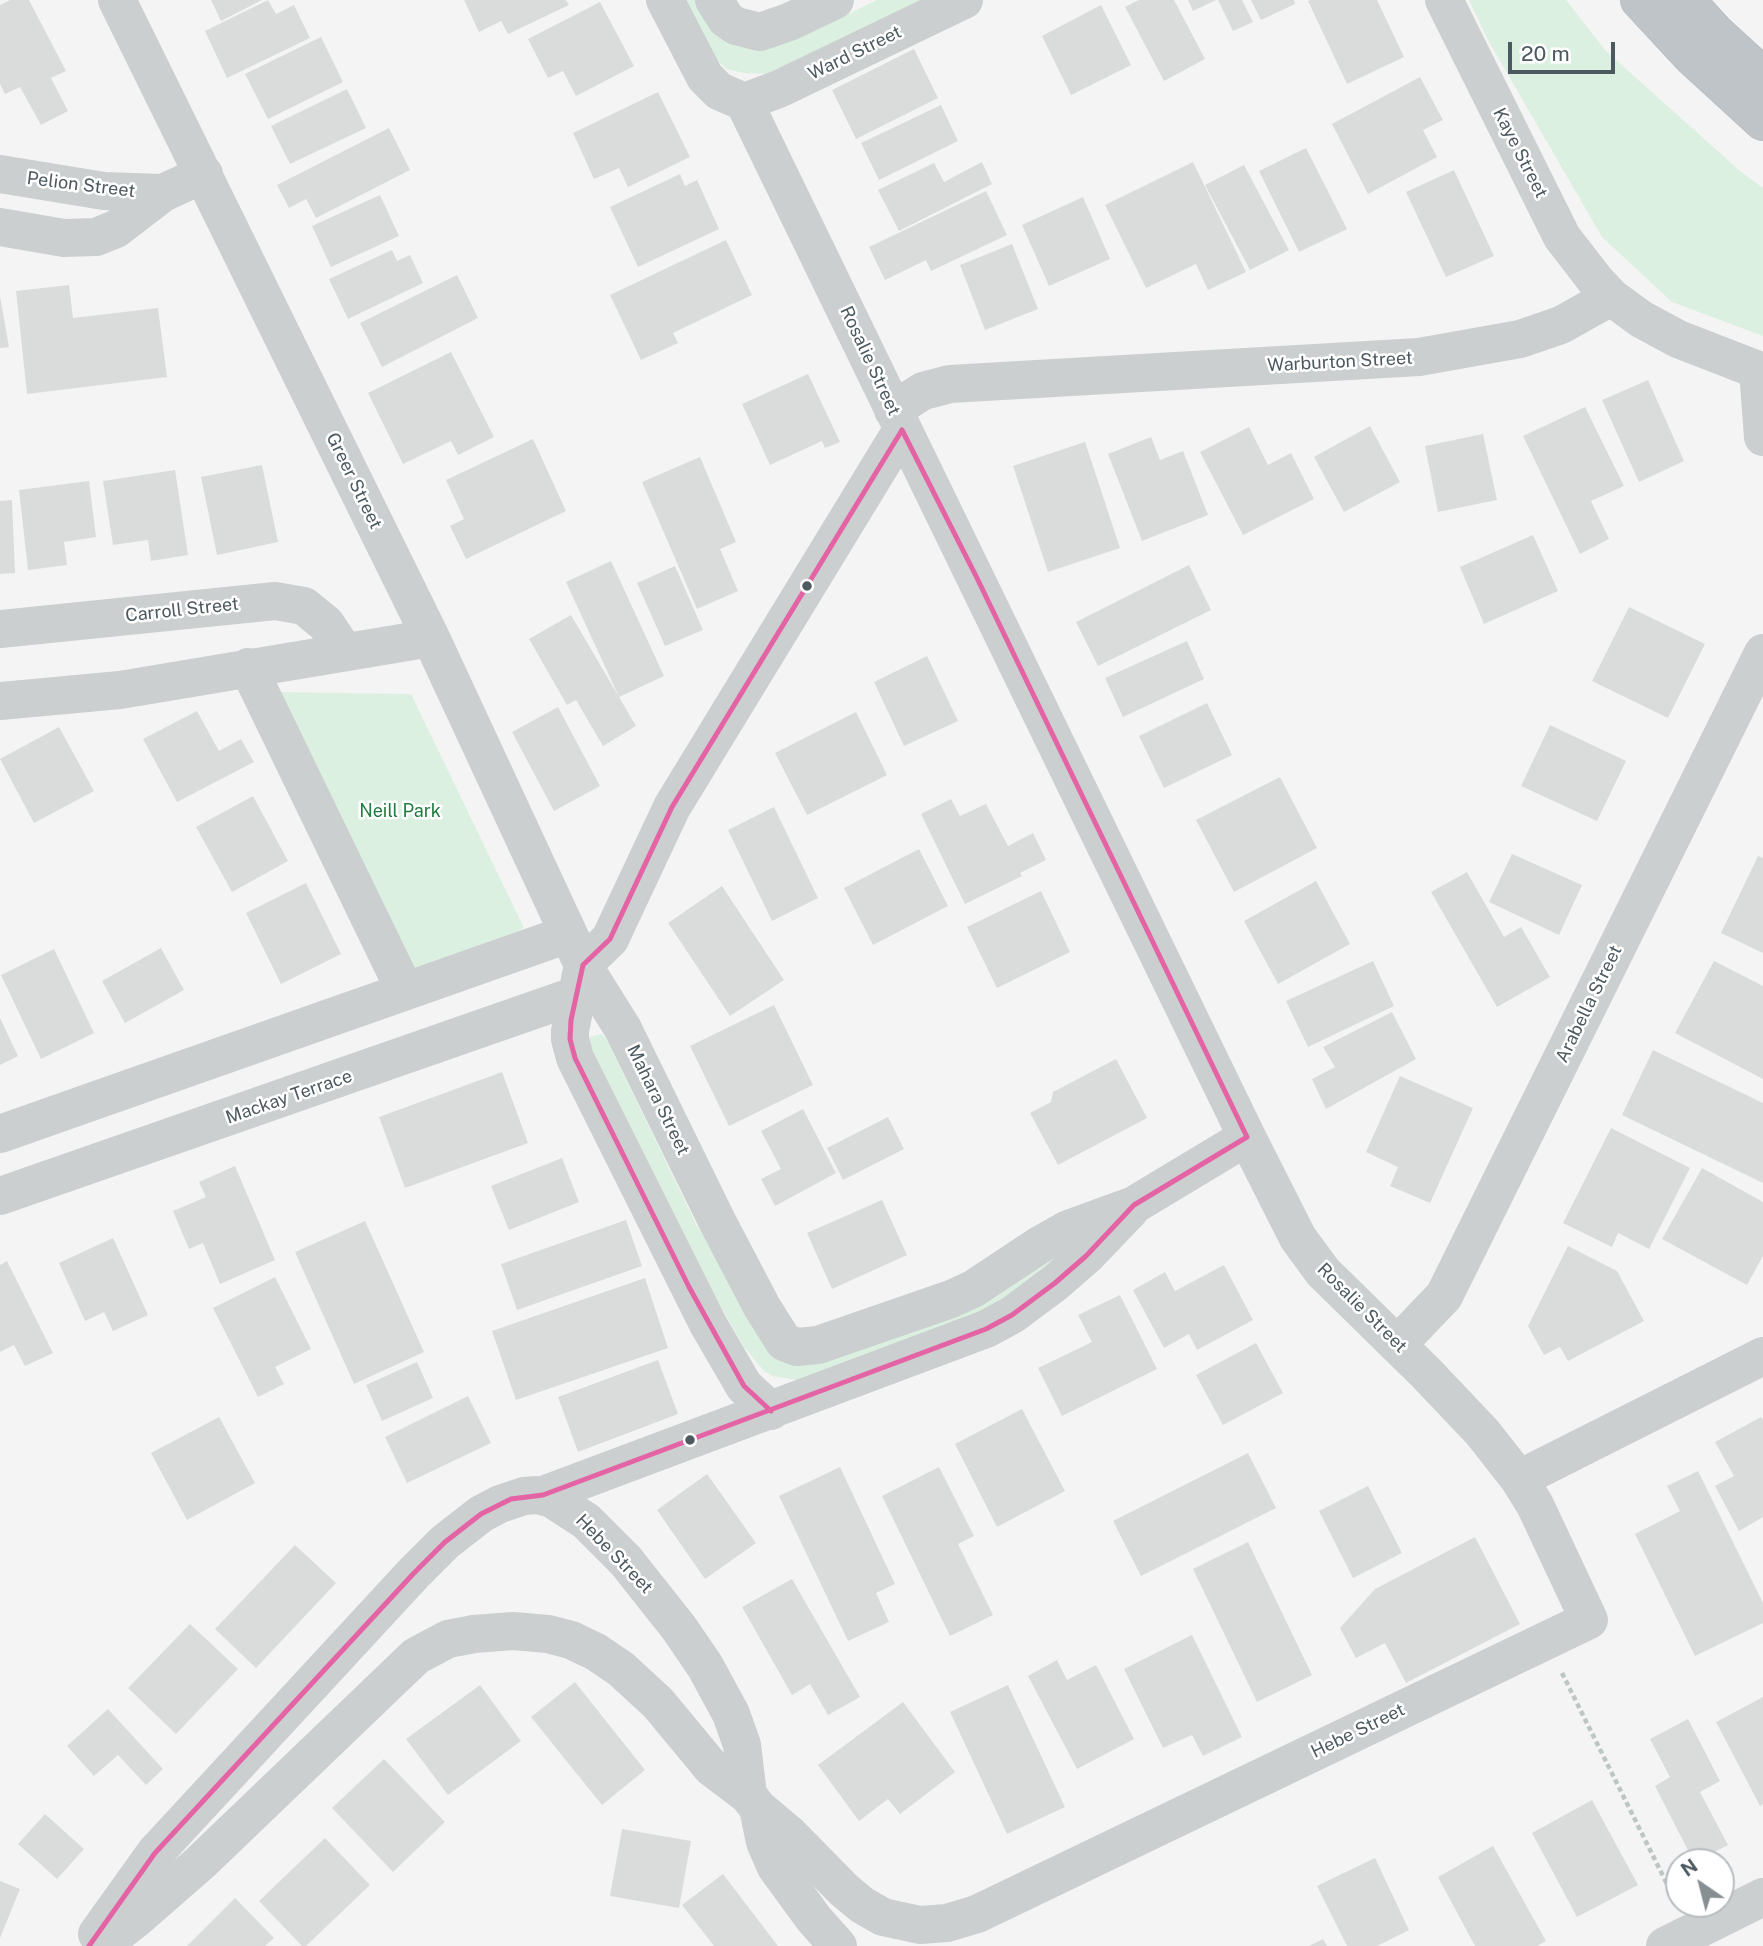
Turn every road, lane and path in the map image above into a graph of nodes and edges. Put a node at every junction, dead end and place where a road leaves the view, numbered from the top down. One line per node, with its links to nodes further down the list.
1 (117, 0): 13 (street, Greer Street)
2 (665, 0): 10 (street)
3 (714, 0): 4 (street)
4 (835, 0)
5 (964, 0): 10 (street, Ward Street)
6 (1444, 0): 16 (street, Kaye Street)
7 (1640, 0): 11 (highway)
8 (1685, 0): 9 (highway)
9 (1763, 78)
10 (744, 102): 18 (street, Rosalie Street)
11 (1763, 121)
12 (0, 174): 14 (street, Pelion Street)
13 (204, 174): 14 (street, Pelion Street); 21 (street, Greer Street)
14 (163, 193): 15 (street, Pelion Street)
15 (0, 226)
16 (1611, 297): 17 (street); 18 (street, Warburton Street)
17 (1761, 371): 19 (street)
18 (898, 420): 26 (street, Warburton Street); 29 (street, Rosalie Street)
19 (1763, 438)
20 (0, 629): 22 (street, Carroll Street)
21 (431, 638): 22 (street); 26 (street, Greer Street)
22 (344, 651): 24 (street)
23 (1763, 653): 32 (street, Arabella Street)
24 (248, 667): 25 (street); 27 (street)
25 (0, 701)
26 (576, 965): 27 (street); 30 (street, Mackay Terrace); 31 (street, Mahara Street); 34 (street)
27 (405, 991): 28 (street)
28 (0, 1134)
29 (1247, 1137): 31 (street, Mahara Street); 32 (street, Rosalie Street)
30 (0, 1196)
31 (1134, 1205): 34 (street, Mahara Street)
32 (1398, 1344): 35 (street, Rosalie Street)
33 (1763, 1356): 35 (street)
34 (771, 1411): 36 (street, Mahara Street)
35 (1519, 1479): 37 (street, Hebe Street)
36 (543, 1495): 38 (street, Hebe Street); 41 (street)
37 (1546, 1641): 38 (street, Hebe Street); 40 (path)
38 (753, 1801): 42 (street, Hebe Street); 43 (street, Hebe Street)
39 (1763, 1897): 40 (street)
40 (1678, 1939)
41 (89, 1946)
42 (101, 1946)
43 (838, 1946)

